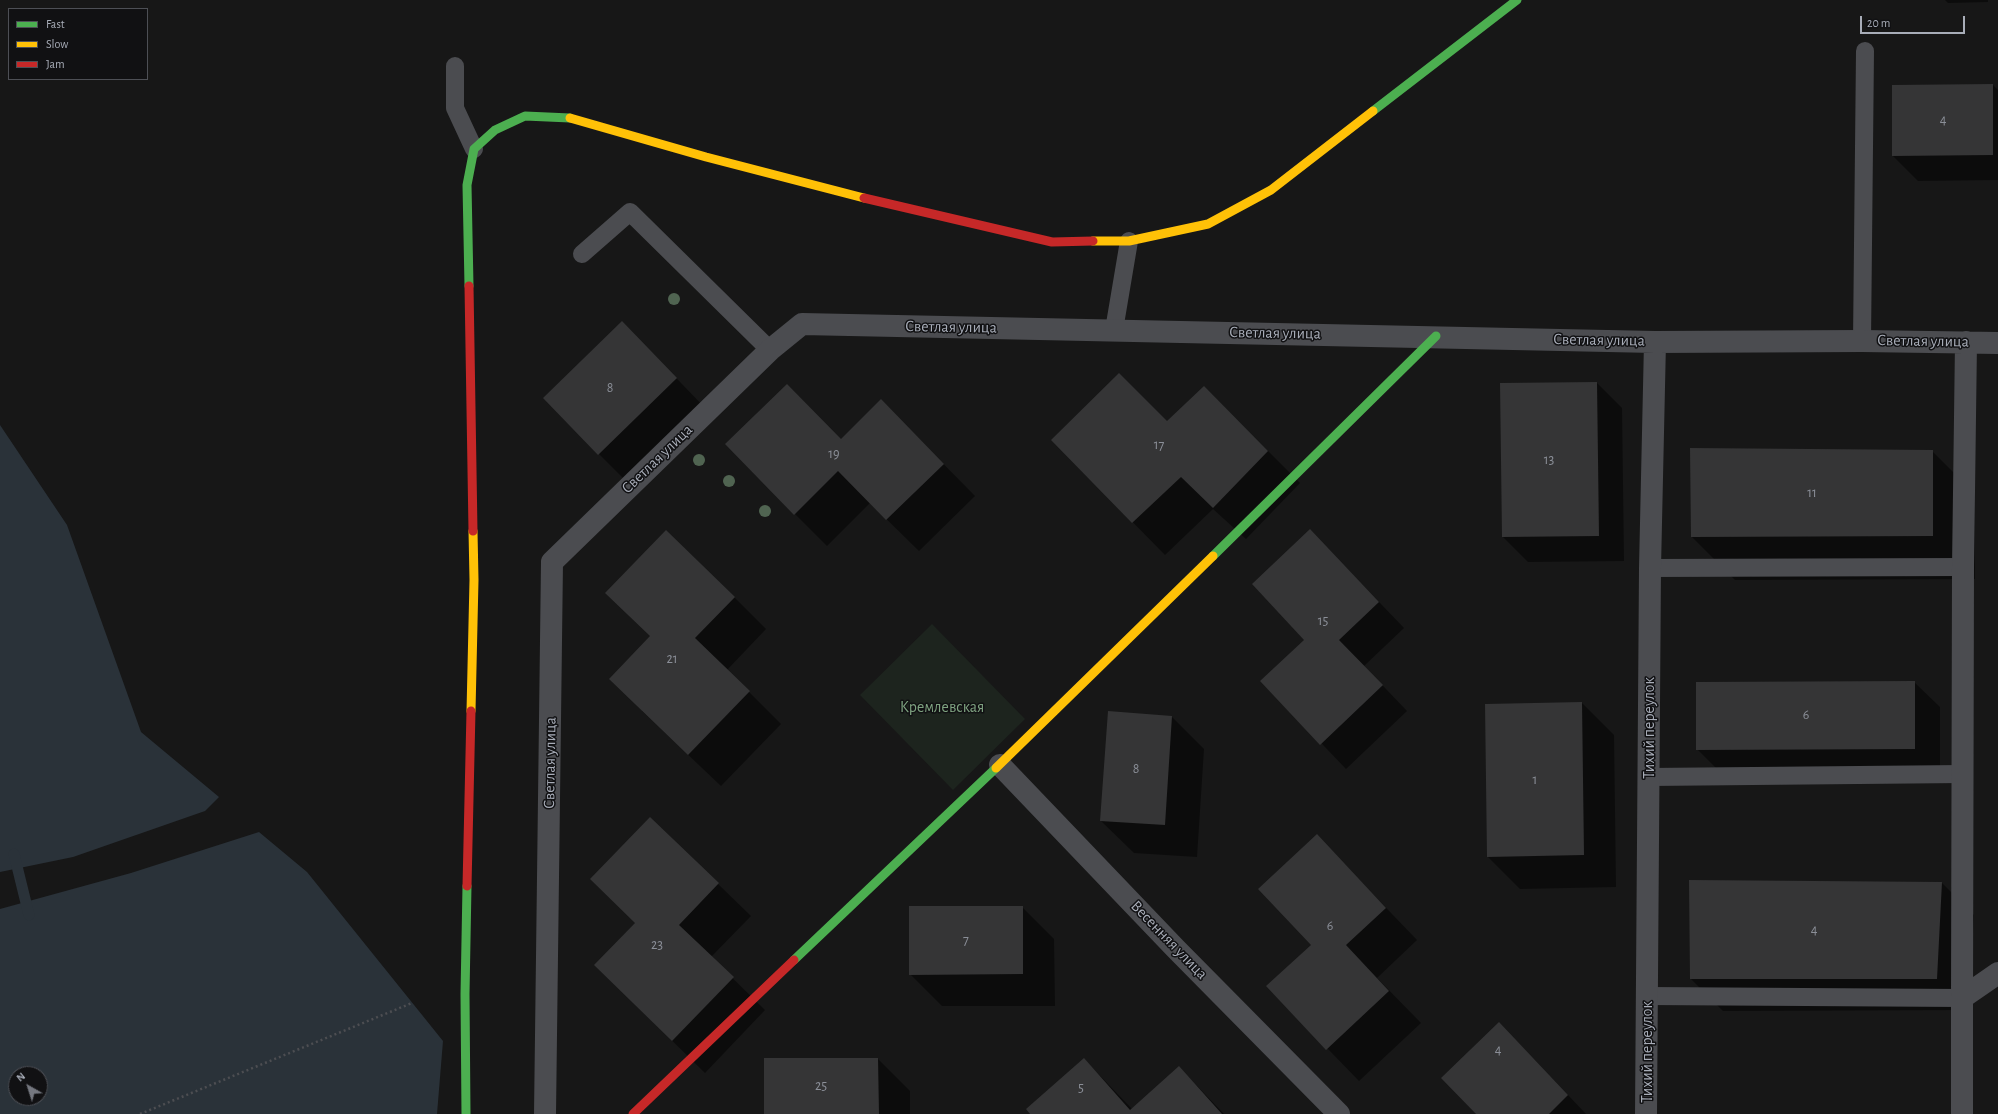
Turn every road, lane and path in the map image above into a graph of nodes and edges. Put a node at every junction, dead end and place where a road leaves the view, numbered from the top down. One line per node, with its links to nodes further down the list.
1 (1517, 0): 5 (street)
2 (1865, 50): 9 (lane)
3 (455, 66): 4 (lane)
4 (474, 149): 5 (street); 24 (street)
5 (1129, 241): 7 (lane)
6 (582, 254): 13 (lane)
7 (1114, 330): 8 (street, Светлая улица); 13 (street, Светлая улица)
8 (1436, 336): 10 (street, Светлая улица); 16 (street)
9 (1862, 341): 10 (street, Светлая улица); 11 (street, Светлая улица)
10 (1655, 342): 15 (street, Тихий переулок)
11 (1966, 342): 12 (street, Светлая улица); 14 (street)
12 (1998, 343)
13 (770, 350): 25 (street, Светлая улица)
14 (1963, 567): 15 (lane); 17 (street)
15 (1650, 568): 18 (street, Тихий переулок)
16 (1000, 765): 26 (street); 27 (street, Весенняя улица)
17 (1963, 774): 18 (lane); 21 (street)
18 (1649, 777): 20 (street, Тихий переулок)
19 (1998, 973): 21 (street)
20 (1647, 996): 21 (lane); 28 (street, Тихий переулок)
21 (1962, 998): 29 (street)
22 (412, 1003): 23 (path)
23 (140, 1114)
24 (466, 1114)
25 (545, 1114)
26 (633, 1114)
27 (1339, 1114)
28 (1646, 1114)
29 (1962, 1114)

